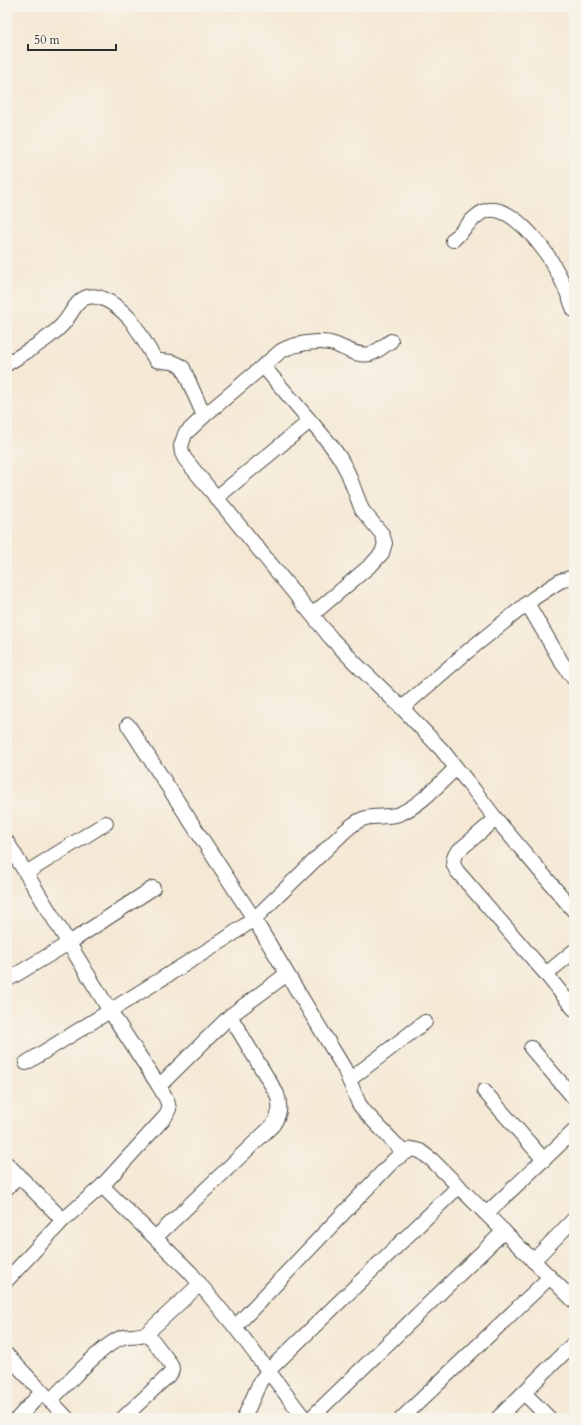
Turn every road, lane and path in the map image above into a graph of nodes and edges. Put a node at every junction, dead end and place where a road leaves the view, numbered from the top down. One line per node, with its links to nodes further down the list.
1 (453, 240): 2 (street)
2 (574, 310)
3 (391, 341): 5 (street)
4 (7, 364): 6 (street)
5 (263, 366): 6 (street); 7 (street)
6 (204, 416): 8 (street)
7 (310, 421): 8 (street); 11 (street)
8 (216, 498): 11 (street)
9 (574, 577): 10 (street)
10 (527, 603): 12 (street); 13 (street)
11 (313, 614): 13 (street)
12 (574, 679)
13 (402, 708): 15 (street)
14 (128, 725): 22 (street)
15 (456, 768): 16 (street); 22 (street)
16 (496, 819): 21 (street); 26 (street)
17 (106, 823): 19 (street)
18 (7, 842): 19 (street)
19 (26, 873): 23 (street)
20 (153, 888): 23 (street)
21 (574, 911)
22 (254, 919): 25 (street); 29 (street)
23 (69, 943): 27 (street); 29 (street)
24 (574, 951): 26 (street)
25 (286, 974): 30 (street); 34 (street)
26 (546, 974): 28 (street)
27 (7, 980)
28 (574, 1009)
29 (110, 1011): 33 (street); 35 (street)
30 (230, 1016): 35 (street); 50 (street)
31 (425, 1022): 34 (street)
32 (530, 1048): 37 (street)
33 (26, 1063)
34 (349, 1080): 39 (street)
35 (159, 1086): 43 (street)
36 (484, 1091): 40 (street)
37 (574, 1098)
38 (574, 1131): 40 (street)
39 (404, 1153): 44 (street); 56 (street)
40 (544, 1160): 46 (street)
41 (7, 1164): 42 (street)
42 (19, 1175): 45 (street); 48 (street)
43 (102, 1186): 48 (street); 50 (street)
44 (459, 1186): 46 (street); 60 (street)
45 (7, 1188)
46 (487, 1214): 49 (street)
47 (574, 1219): 51 (street)
48 (63, 1220): 53 (street)
49 (504, 1230): 51 (street); 68 (street)
50 (156, 1237): 54 (street)
51 (533, 1260): 52 (street)
52 (550, 1277): 55 (street); 69 (street)
53 (7, 1280)
54 (200, 1284): 56 (street); 57 (street)
55 (574, 1301)
56 (235, 1327): 60 (street)
57 (147, 1333): 62 (street); 65 (street)
58 (574, 1343): 61 (street)
59 (7, 1355): 62 (street)
60 (268, 1370): 66 (street); 67 (street)
61 (524, 1393): 70 (street); 71 (street)
62 (46, 1396): 63 (street); 64 (street)
63 (18, 1418)
64 (67, 1418)
65 (123, 1418)
66 (244, 1418)
67 (304, 1418)
68 (311, 1418)
69 (402, 1418)
70 (498, 1418)
71 (549, 1418)

